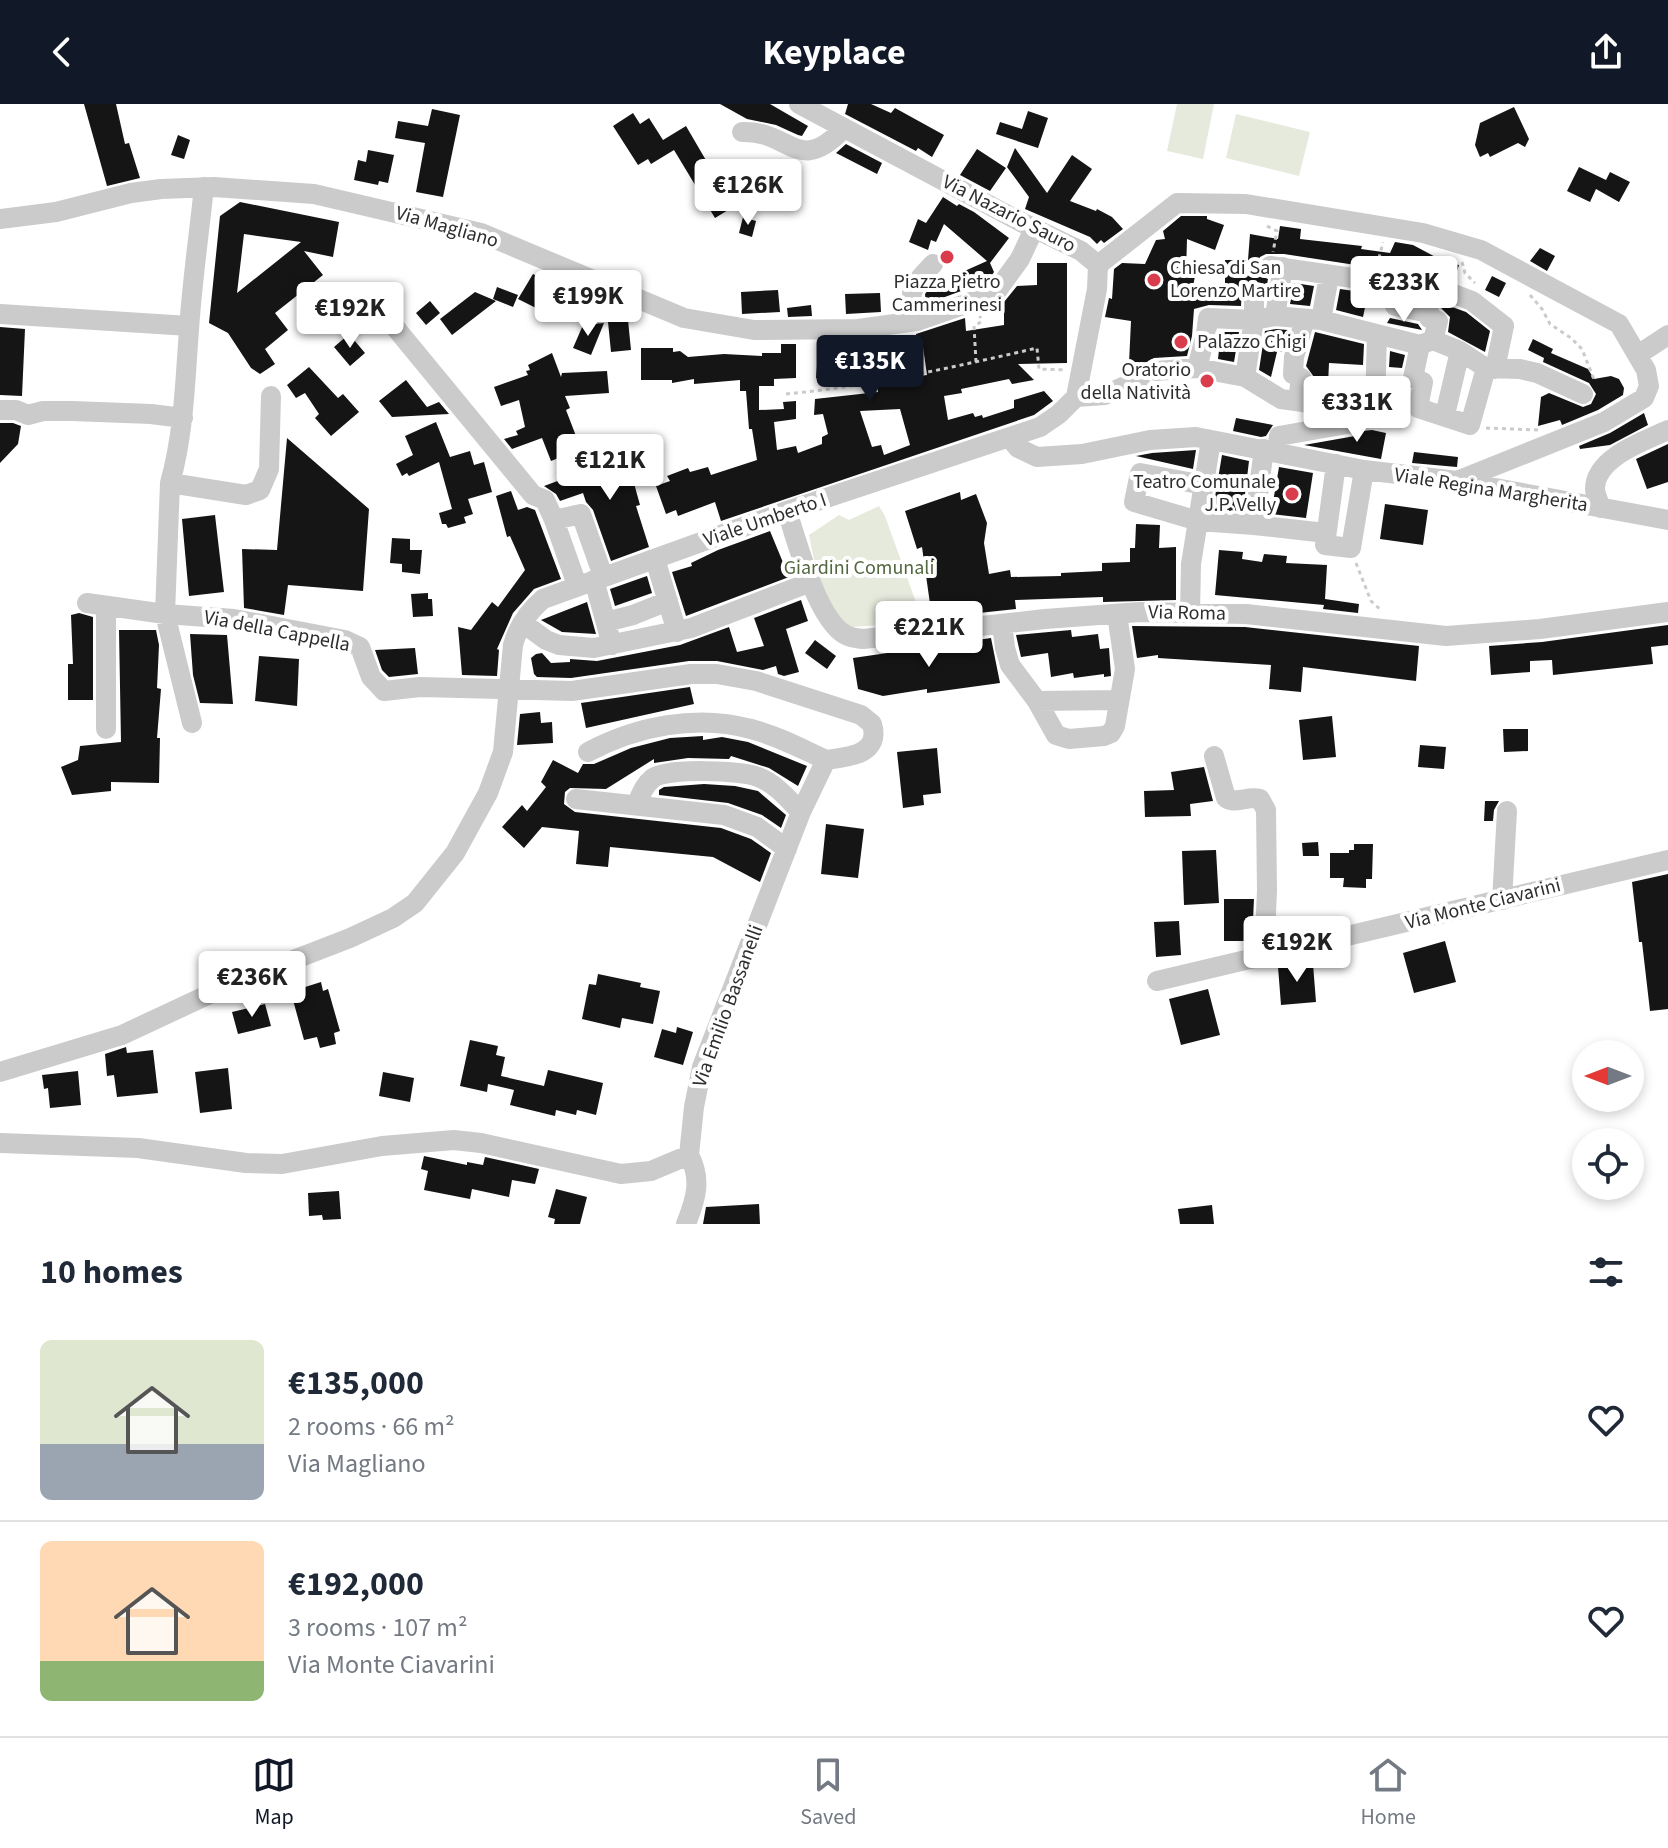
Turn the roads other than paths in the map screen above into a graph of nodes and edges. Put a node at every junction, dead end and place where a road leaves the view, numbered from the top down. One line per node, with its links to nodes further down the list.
1 (799, 104): 2 (street, Via Nazario Sauro)
2 (844, 128): 3 (street); 6 (street, Via Nazario Sauro)
3 (742, 132)
4 (204, 187): 5 (street, Via Magliano); 18 (street, Via Magliano); 19 (street)
5 (0, 219)
6 (1034, 229): 8 (street, Via Nazario Sauro); 18 (street, Via Magliano)
7 (933, 264): 18 (street)
8 (1098, 265): 25 (street); 31 (street, Via Nazario Sauro)
9 (1329, 276): 10 (street); 15 (street); 17 (street)
10 (1373, 281)
11 (1433, 286): 13 (street); 13 (street); 27 (street)
12 (1254, 294): 16 (street)
13 (1424, 312): 23 (street)
14 (0, 314): 19 (street)
15 (1275, 316): 16 (street); 17 (street)
16 (1254, 320): 26 (street); 28 (street)
17 (1313, 320): 21 (street); 32 (street)
18 (917, 321)
19 (189, 326): 35 (street)
20 (394, 326): 53 (street)
21 (1377, 334): 23 (street); 36 (street)
22 (1668, 335): 25 (street)
23 (1426, 342): 24 (street); 34 (street)
24 (1460, 351): 27 (street); 34 (street)
25 (1639, 354): 43 (street)
26 (1197, 368): 28 (street); 31 (street)
27 (1490, 368): 29 (street); 34 (street)
28 (1245, 377): 32 (street)
29 (1583, 394)
30 (271, 396): 44 (street)
31 (1076, 397): 38 (street, Viale Umberto I)
32 (1298, 400): 36 (street)
33 (0, 410): 35 (street)
34 (1445, 415)
35 (183, 418): 44 (street)
36 (1363, 418): 40 (street)
37 (1668, 430): 46 (street)
38 (1010, 438): 39 (street, Viale Regina Margherita); 47 (street, Viale Umberto I)
39 (1211, 440): 40 (street, Viale Regina Margherita); 45 (street)
40 (1271, 451): 41 (street, Viale Regina Margherita); 50 (street)
41 (1336, 464): 42 (street, Viale Regina Margherita); 51 (street)
42 (1364, 470): 43 (street, Viale Regina Margherita); 51 (street)
43 (1457, 481): 46 (street, Viale Regina Margherita)
44 (170, 483): 58 (street)
45 (1204, 485): 49 (street); 49 (street)
46 (1601, 508): 48 (street, Viale Regina Margherita)
47 (787, 511): 52 (street, Viale Umberto I); 54 (street, Via Roma)
48 (1668, 520)
49 (1198, 521): 50 (street); 57 (street)
50 (1254, 525): 51 (street)
51 (1326, 533)
52 (655, 559): 53 (street, Viale Umberto I); 55 (street)
53 (591, 580): 60 (street); 61 (street, Viale Umberto I)
54 (811, 582): 62 (street, Via Roma); 63 (street)
55 (668, 601): 60 (street); 63 (street)
56 (1668, 612): 57 (street, Via Roma)
57 (1190, 613): 59 (street, Via Roma)
58 (165, 614): 65 (street, Via della Cappella); 68 (street); 69 (street, Via della Cappella)
59 (1117, 614): 62 (street, Via Roma); 66 (street)
60 (606, 622): 64 (street)
61 (523, 623): 64 (street); 65 (street, Viale Umberto I)
62 (1002, 624): 67 (street)
63 (677, 632): 64 (street)
64 (612, 645)
65 (507, 690): 72 (street); 82 (street, Viale Umberto I)
66 (1118, 700): 67 (street); 67 (street)
67 (1037, 701)
68 (192, 723)
69 (106, 729)
70 (588, 752): 72 (street)
71 (1214, 756): 80 (street)
72 (826, 760): 76 (street, Via Emilio Bassanelli)
73 (576, 799): 74 (street)
74 (637, 805): 76 (street); 77 (street)
75 (1507, 811): 79 (street)
76 (801, 812): 77 (street, Via Emilio Bassanelli)
77 (787, 849): 84 (street, Via Emilio Bassanelli)
78 (1668, 860): 79 (street, Via Monte Ciavarini)
79 (1502, 900): 80 (street, Via Monte Ciavarini)
80 (1264, 956): 81 (street, Via Monte Ciavarini)
81 (1157, 981)
82 (0, 1072)
83 (0, 1143): 84 (street)
84 (689, 1155): 85 (street, Via Emilio Bassanelli)
85 (686, 1224)

